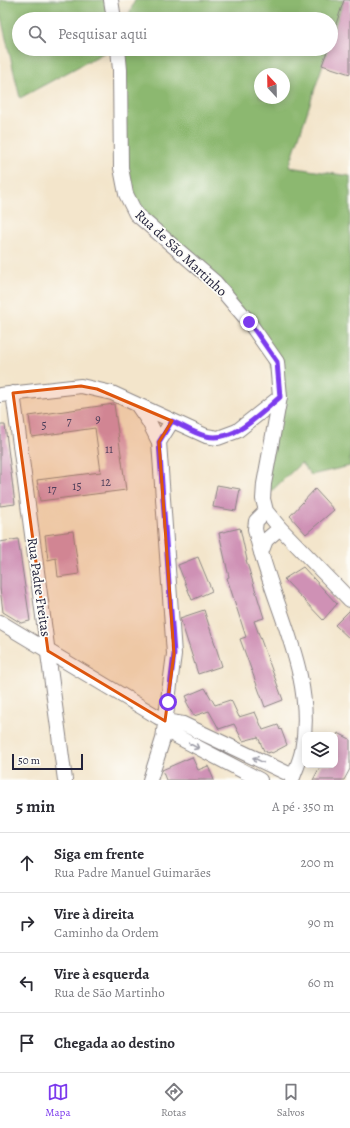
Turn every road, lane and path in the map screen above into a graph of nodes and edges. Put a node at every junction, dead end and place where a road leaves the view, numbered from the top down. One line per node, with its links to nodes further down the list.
1 (111, 0): 2 (street)
2 (113, 12)
3 (119, 56): 5 (street, Rua de São Martinho)
4 (4, 392): 6 (street); 14 (street, Rua Padre Freitas)
5 (280, 397): 7 (street); 9 (street, Rua de São Martinho)
6 (138, 406): 7 (street); 8 (street)
7 (172, 421): 8 (street)
8 (159, 442): 15 (street)
9 (266, 511): 10 (street); 11 (street)
10 (280, 528): 11 (street); 12 (street)
11 (262, 553): 16 (street)
12 (350, 600)
13 (0, 622): 14 (street)
14 (48, 651): 15 (street); 17 (street, Rua Padre Freitas)
15 (165, 721): 16 (street, one-way to 15); 18 (street); 19 (street, one-way to 19)
16 (293, 778)
17 (65, 780)
18 (150, 780)
19 (260, 780)

